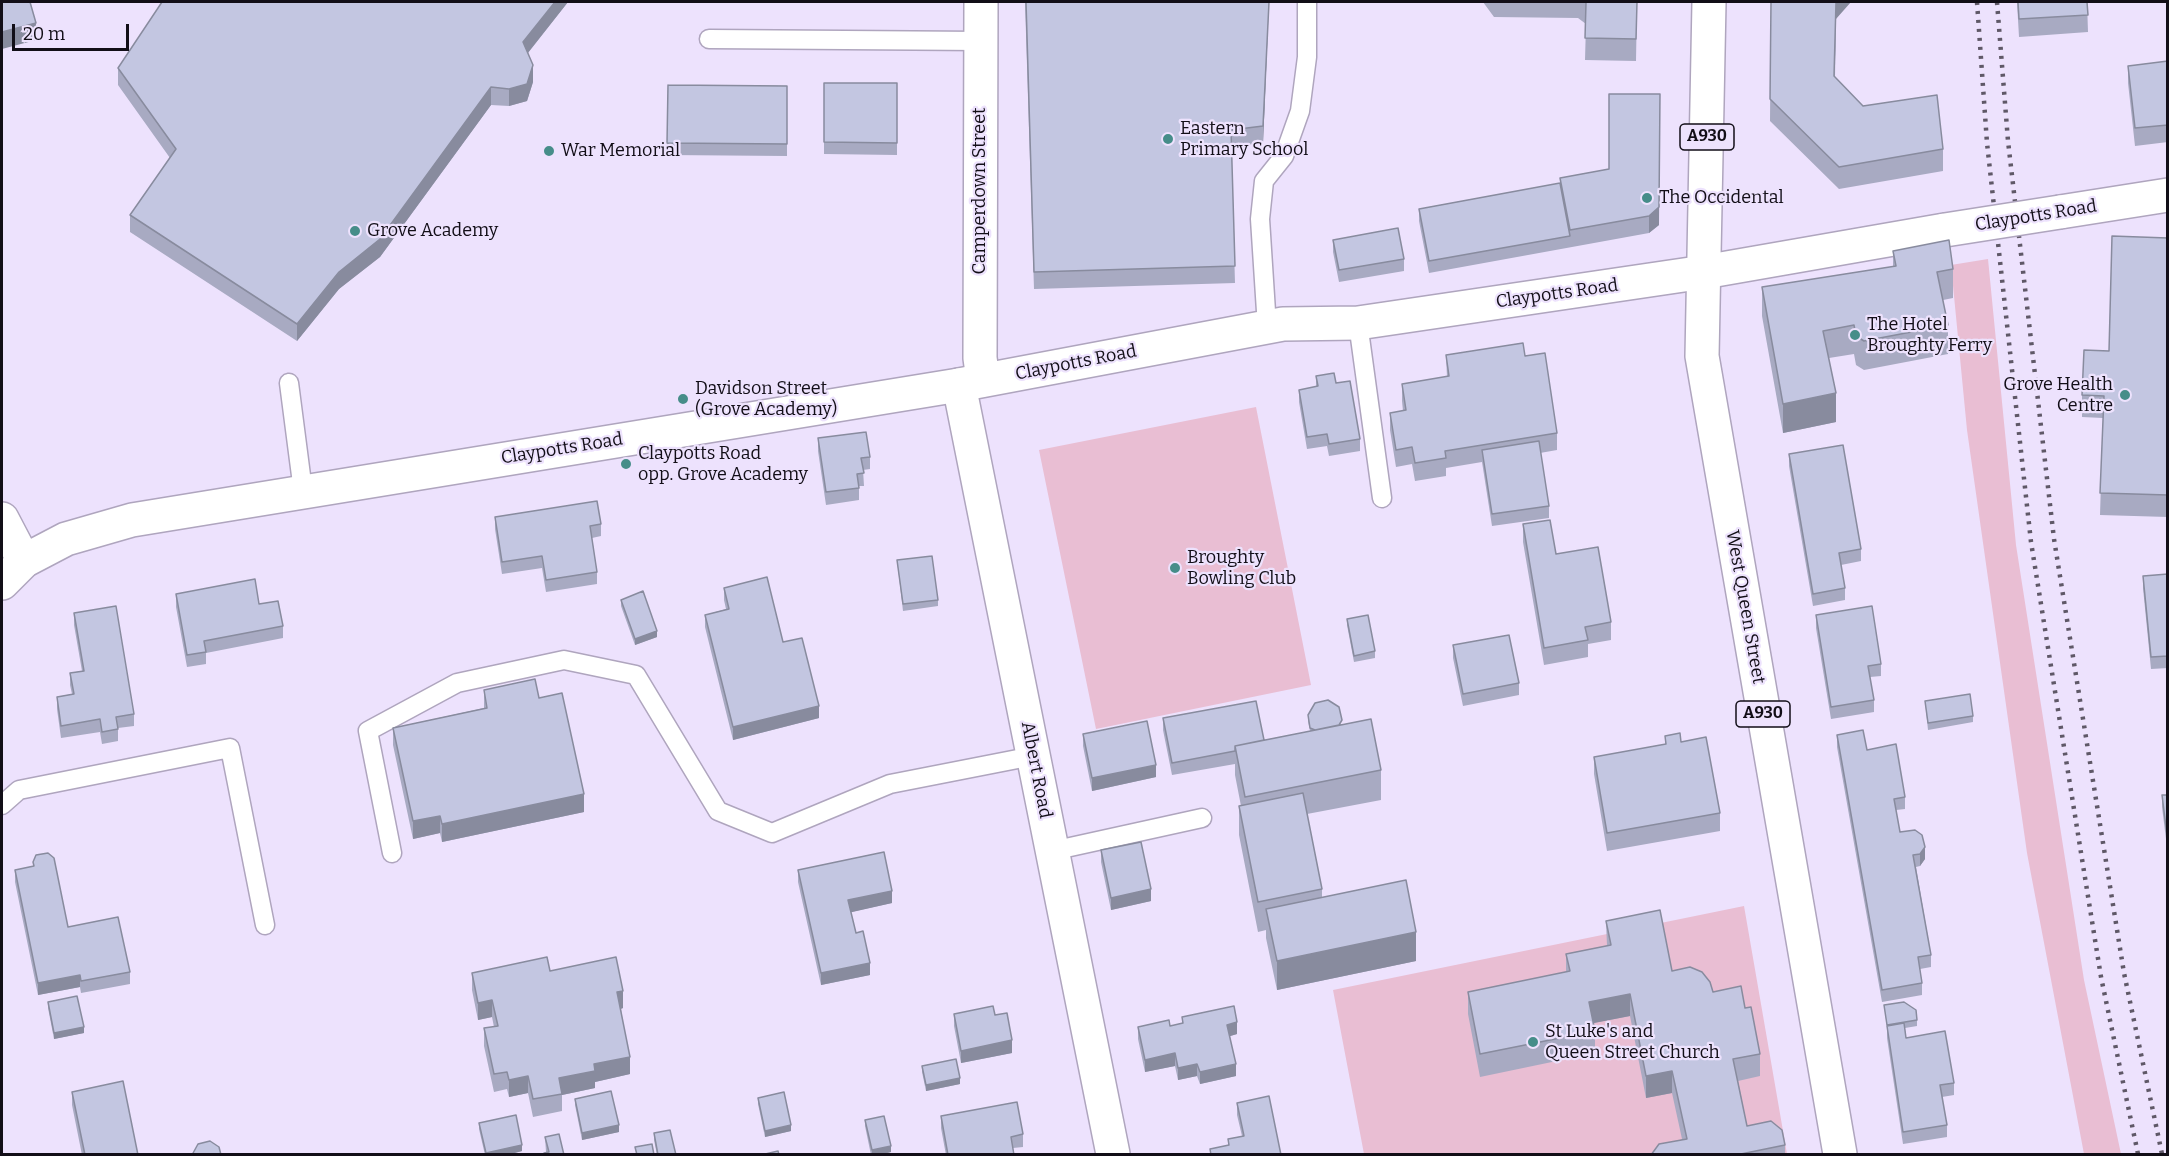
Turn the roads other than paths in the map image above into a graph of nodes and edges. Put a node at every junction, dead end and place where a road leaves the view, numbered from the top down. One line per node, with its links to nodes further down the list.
1 (981, 2): 5 (main road, Camperdown Street)
2 (1307, 2): 9 (lane)
3 (1709, 2): 7 (main road, A930)
4 (709, 39): 5 (lane)
5 (981, 41): 11 (main road, Camperdown Street)
6 (2168, 195): 7 (main road, Claypotts Road, bridge)
7 (1704, 272): 8 (main road, Claypotts Road); 23 (main road, West Queen Street / A930)
8 (1358, 323): 9 (main road, Claypotts Road); 13 (lane)
9 (1267, 327): 11 (main road, Claypotts Road)
10 (289, 383): 12 (lane)
11 (971, 383): 12 (main road, Claypotts Road); 16 (main road, Albert Road)
12 (303, 491): 15 (main road, Claypotts Road)
13 (1382, 498)
14 (2, 519): 15 (main road)
15 (13, 572)
16 (1033, 756): 19 (main road, Albert Road); 20 (lane)
17 (2, 805): 21 (lane)
18 (1202, 818): 19 (lane)
19 (1052, 851): 22 (main road, Albert Road)
20 (392, 853)
21 (265, 925)
22 (1113, 1155)
23 (1840, 1155)

